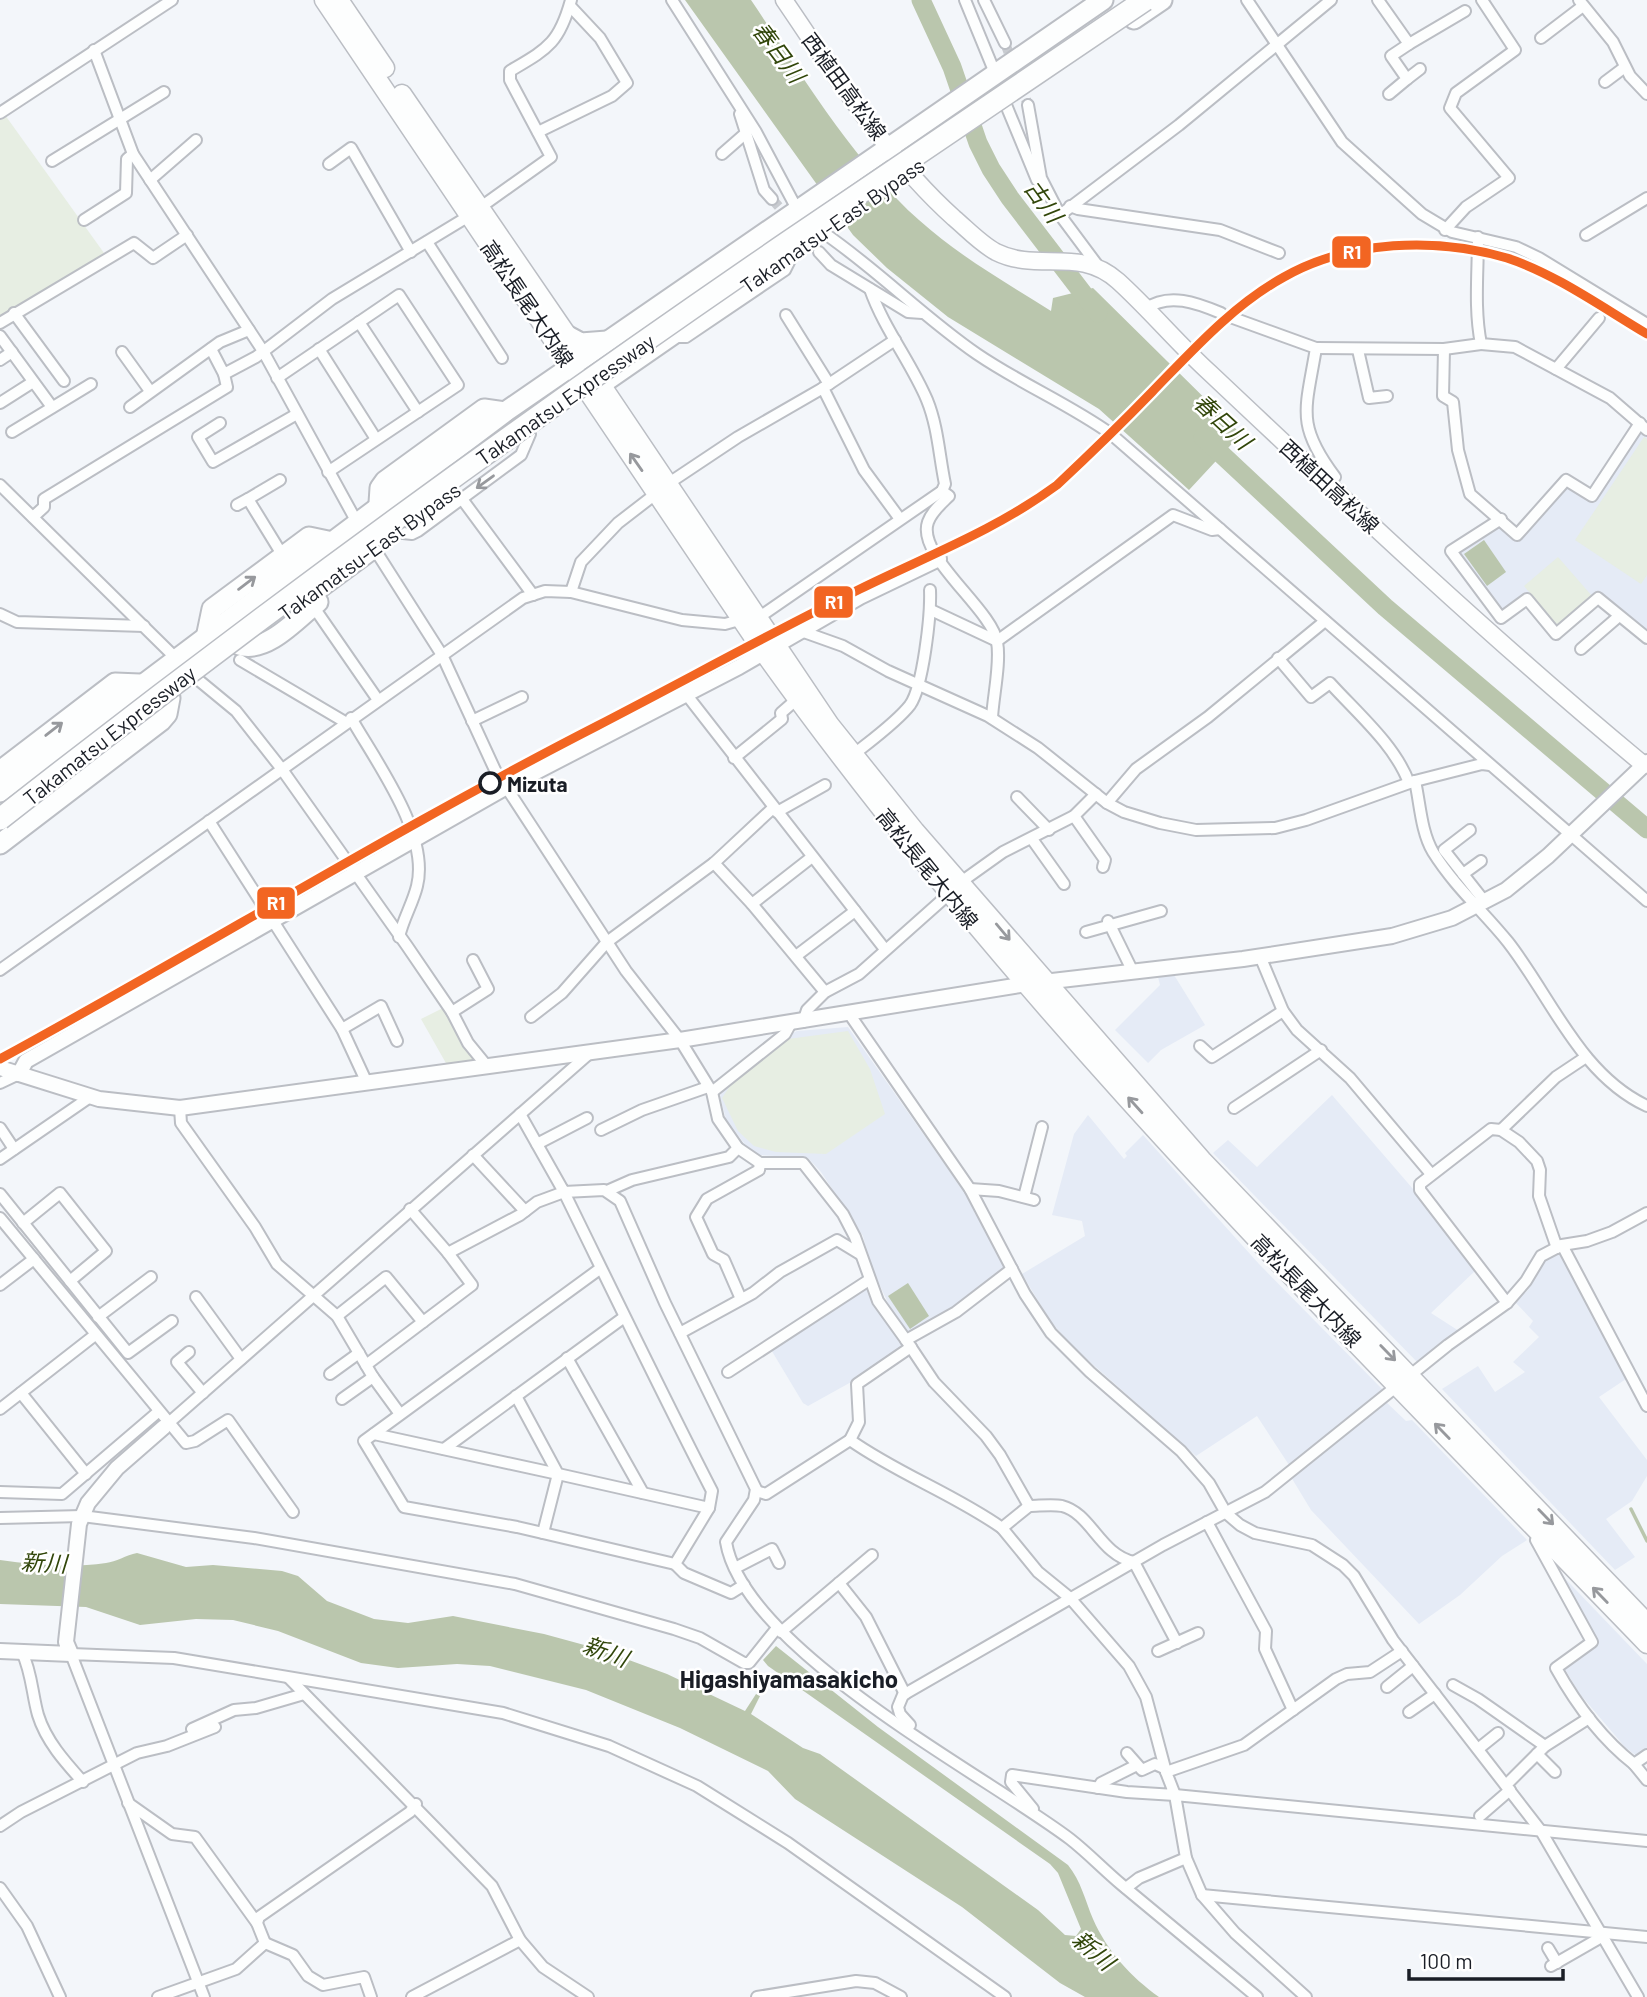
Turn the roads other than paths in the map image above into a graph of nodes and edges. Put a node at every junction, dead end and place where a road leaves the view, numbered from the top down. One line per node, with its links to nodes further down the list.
1 (172, 0): 23 (street)
2 (324, 0): 52 (main road, 高松長尾大内線)
3 (340, 0): 52 (main road, 高松長尾大内線)
4 (673, 0): 32 (street)
5 (784, 0): 40 (main road, 西植田高松線)
6 (965, 0): 26 (street)
7 (984, 0): 20 (street)
8 (1103, 0): 26 (highway, Takamatsu-East Bypass)
9 (1125, 0): 178 (highway, Takamatsu Expressway)
10 (1145, 0): 182 (highway, Takamatsu Expressway, bridge)
11 (1162, 0): 34 (highway, Takamatsu-East Bypass)
12 (1247, 0): 22 (street)
13 (1331, 0): 22 (street)
14 (1378, 0): 21 (street)
15 (1482, 0): 56 (street)
16 (570, 3): 37 (street); 37 (street)
17 (1581, 3): 19 (street); 24 (street)
18 (1465, 11): 21 (street)
19 (1541, 38)
20 (1005, 43)
21 (1409, 44): 27 (street)
22 (1276, 45): 50 (street); 56 (street)
23 (93, 50): 35 (street); 36 (street)
24 (1625, 67): 28 (street); 30 (street)
25 (1420, 69): 27 (street)
26 (992, 76): 40 (highway, Takamatsu-East Bypass)
27 (1407, 79): 31 (street)
28 (1605, 82)
29 (164, 92): 36 (street)
30 (1647, 93)
31 (1389, 94)
32 (736, 104): 38 (street); 51 (street)
33 (1028, 105): 49 (street)
34 (1003, 107): 45 (highway, Takamatsu-East Bypass); 49 (street)
35 (1, 109)
36 (120, 119): 42 (street); 43 (street)
37 (538, 132): 52 (street)
38 (746, 133): 41 (street); 48 (street)
39 (196, 140): 46 (street)
40 (885, 152): 45 (main road, 西植田高松線); 51 (highway, Takamatsu-East Bypass)
41 (722, 155)
42 (130, 156): 46 (street); 54 (street)
43 (52, 161)
44 (329, 164): 62 (street)
45 (903, 176): 55 (highway, Takamatsu-East Bypass); 64 (main road, 西植田高松線)
46 (150, 180): 57 (street)
47 (1647, 198): 58 (street)
48 (772, 199)
49 (1053, 203): 53 (street)
50 (1070, 205): 53 (street); 63 (street)
51 (803, 208): 79 (highway, Takamatsu-East Bypass)
52 (474, 211): 60 (street); 78 (main road, 高松長尾大内線); 92 (main road, 高松長尾大内線)
53 (1060, 215): 64 (street)
54 (84, 220)
55 (824, 229): 68 (street); 100 (highway, Takamatsu-East Bypass)
56 (1445, 230): 59 (street)
57 (187, 235): 67 (street); 76 (street)
58 (1586, 235)
59 (1478, 237): 75 (street); 81 (street)
60 (427, 242): 62 (street); 90 (street)
61 (818, 251): 65 (street)
62 (411, 252): 86 (street)
63 (1279, 253)
64 (1092, 264): 66 (main road, 西植田高松線)
65 (870, 289): 68 (street); 80 (street)
66 (1145, 309): 69 (street); 115 (main road, 西植田高松線)
67 (15, 313): 74 (street); 96 (street)
68 (922, 313): 126 (street)
69 (1221, 313)
70 (786, 315): 99 (street)
71 (1233, 318): 82 (street)
72 (1599, 318): 93 (street)
73 (359, 322): 84 (street); 106 (street); 106 (street)
74 (0, 323)
75 (1647, 324)
76 (249, 330): 83 (street); 86 (street)
77 (0, 336): 88 (street)
78 (568, 336): 79 (highway); 92 (main road, 高松長尾大内線)
79 (609, 340): 92 (highway, Takamatsu-East Bypass)
80 (895, 340): 99 (street); 118 (street)
81 (1482, 344): 85 (street); 93 (street)
82 (1316, 348): 87 (street); 115 (street)
83 (211, 349): 94 (street); 101 (street)
84 (319, 349): 95 (street); 112 (street)
85 (1444, 349): 87 (street); 124 (street)
86 (263, 351): 94 (street); 95 (street)
87 (1358, 351): 102 (street)
88 (12, 352): 91 (street); 97 (street)
89 (122, 352): 101 (street)
90 (502, 358)
91 (0, 360)
92 (577, 363): 100 (main road, 高松長尾大内線); 125 (highway, Takamatsu-East Bypass)
93 (1556, 369): 109 (street)
94 (224, 374): 122 (street)
95 (277, 377): 107 (street)
96 (64, 381)
97 (33, 382): 103 (street); 104 (street)
98 (91, 384): 104 (street)
99 (826, 386): 117 (street); 123 (street)
100 (595, 389): 111 (highway, Takamatsu-East Bypass); 117 (main road, 高松長尾大内線)
101 (150, 391): 105 (street)
102 (1387, 396)
103 (0, 404)
104 (52, 407): 110 (street)
105 (131, 407)
106 (418, 412): 112 (street)
107 (297, 414): 108 (street); 113 (street)
108 (220, 424)
109 (1644, 426): 124 (street)
110 (12, 432)
111 (530, 434): 120 (street, one-way to 120); 127 (highway, Takamatsu-East Bypass)
112 (376, 439): 113 (street)
113 (328, 472): 125 (street)
114 (280, 480): 119 (street)
115 (1328, 484): 145 (main road, 西植田高松線)
116 (0, 485): 122 (street)
117 (663, 489): 134 (street); 141 (main road, 高松長尾大内線)
118 (942, 491): 123 (street); 131 (street)
119 (248, 499): 121 (street); 130 (street)
120 (462, 499): 127 (street); 135 (street)
121 (237, 505)
122 (33, 517): 143 (street)
123 (900, 519): 141 (street)
124 (1501, 519): 140 (street)
125 (356, 521): 128 (highway, Takamatsu-East Bypass); 129 (street)
126 (1220, 529): 142 (street); 148 (street)
127 (394, 532): 129 (highway, Takamatsu-East Bypass)
128 (328, 541): 130 (highway); 146 (highway, Takamatsu-East Bypass)
129 (373, 548): 132 (highway, Takamatsu-East Bypass); 152 (street)
130 (283, 556): 146 (highway, one-way to 130)
131 (939, 559): 144 (street); 148 (street)
132 (351, 566): 136 (highway); 151 (highway, Takamatsu-East Bypass)
133 (930, 590): 137 (street)
134 (571, 593): 135 (street); 141 (street)
135 (533, 595): 152 (street)
136 (313, 606): 151 (highway); 162 (street)
137 (931, 610): 148 (street); 157 (street)
138 (0, 614): 143 (street)
139 (1618, 617): 140 (street); 147 (street); 149 (street)
140 (1500, 618): 145 (street)
141 (750, 619): 150 (main road, 高松長尾大内線)
142 (1325, 621): 154 (street); 168 (street)
143 (144, 626): 153 (street)
144 (801, 631): 150 (street); 157 (street)
145 (1490, 631): 169 (main road, 西植田高松線)
146 (206, 633): 153 (highway, Takamatsu-East Bypass)
147 (1647, 638)
148 (997, 641): 163 (street)
149 (1581, 649)
150 (770, 650): 158 (street); 161 (main road, 高松長尾大内線); 166 (main road, 高松長尾大内線)
151 (239, 652): 155 (highway, Takamatsu-East Bypass); 164 (street)
152 (442, 655): 162 (street); 165 (street)
153 (176, 657): 155 (street); 156 (highway, Takamatsu-East Bypass)
154 (1278, 658): 172 (street); 179 (street)
155 (196, 678): 160 (highway, Takamatsu-East Bypass); 170 (street)
156 (140, 684): 171 (highway, one-way to 156); 175 (highway, Takamatsu-East Bypass)
157 (918, 685): 163 (street); 166 (street)
158 (685, 694): 167 (street); 174 (street)
159 (522, 697): 165 (street)
160 (170, 698): 184 (highway, Takamatsu-East Bypass); 190 (highway)
161 (797, 699): 167 (street); 198 (main road, 高松長尾大内線)
162 (378, 700): 164 (street)
163 (992, 718): 176 (street)
164 (348, 720): 170 (street); 188 (street)
165 (472, 721): 174 (street)
166 (853, 755): 198 (main road, 高松長尾大内線)
167 (734, 758): 180 (street)
168 (1490, 765): 172 (street); 187 (street)
169 (1643, 767): 187 (street)
170 (281, 768): 183 (street); 195 (street)
171 (0, 771)
172 (1412, 782): 179 (street); 201 (street)
173 (825, 785): 180 (street)
174 (505, 788): 188 (street); 208 (street)
175 (0, 792)
176 (1096, 794): 179 (street); 181 (street)
177 (1017, 797): 185 (street)
178 (0, 803)
179 (1107, 803)
180 (775, 810): 191 (street); 193 (street)
181 (1074, 816): 185 (street); 194 (street)
182 (0, 819)
183 (209, 821): 204 (street); 213 (street)
184 (0, 830)
185 (1049, 830): 189 (street)
186 (1470, 830): 196 (street)
187 (1572, 833): 199 (street); 201 (street)
188 (415, 839): 195 (street); 207 (street)
189 (1032, 839): 197 (street); 198 (street)
190 (0, 844)
191 (812, 857): 200 (street); 202 (street)
192 (1481, 861): 196 (street)
193 (714, 863): 200 (street); 208 (street)
194 (1102, 867)
195 (353, 874): 204 (street); 207 (street)
196 (1463, 874): 201 (street)
197 (1064, 884)
198 (955, 888): 209 (street); 215 (main road, 高松長尾大内線, one-way to 215); 216 (main road, 高松長尾大内線)
199 (1647, 901)
200 (752, 904): 210 (street)
201 (1481, 904): 211 (street); 229 (street)
202 (855, 911): 209 (street); 210 (street)
203 (1161, 911): 205 (street)
204 (272, 923): 223 (street); 232 (street)
205 (1109, 923): 206 (street); 214 (street)
206 (1086, 932)
207 (399, 937): 219 (street)
208 (607, 942): 221 (street); 224 (street)
209 (884, 948): 217 (street)
210 (796, 956): 217 (street)
211 (1260, 957): 214 (street); 218 (street)
212 (473, 960): 219 (street)
213 (0, 970)
214 (1133, 972): 215 (street)
215 (1048, 983): 216 (street); 291 (main road, 高松長尾大内線, one-way to 291)
216 (1026, 984): 220 (street); 291 (main road, 高松長尾大内線, one-way to 216)
217 (825, 992): 222 (street)
218 (1283, 1011): 226 (street); 228 (street)
219 (452, 1012): 230 (street)
220 (850, 1015): 222 (street); 252 (street)
221 (531, 1017)
222 (797, 1022): 224 (street); 234 (street)
223 (342, 1030): 225 (street); 233 (street)
224 (680, 1040): 227 (street); 234 (street)
225 (397, 1041)
226 (1200, 1045)
227 (593, 1050): 230 (street); 239 (street)
228 (1321, 1050): 238 (street); 251 (street)
229 (1586, 1057): 236 (street); 244 (street)
230 (486, 1065): 233 (street)
231 (1, 1072): 232 (street)
232 (19, 1074): 235 (street)
233 (367, 1083): 237 (street)
234 (710, 1089): 243 (street); 246 (street)
235 (90, 1097): 237 (street); 247 (street)
236 (1647, 1106)
237 (180, 1108): 271 (street)
238 (1234, 1108)
239 (520, 1114): 245 (street); 248 (street)
240 (587, 1118): 245 (street)
241 (1042, 1127): 252 (street)
242 (0, 1128): 247 (street)
243 (601, 1130)
244 (1501, 1130): 251 (street); 261 (street)
245 (537, 1144): 254 (street)
246 (738, 1148): 250 (street); 253 (street)
247 (14, 1149): 249 (street)
248 (473, 1155): 256 (street); 257 (street)
249 (0, 1159)
250 (760, 1163): 263 (street); 273 (street)
251 (1431, 1174): 274 (street)
252 (970, 1189): 266 (street)
253 (607, 1191): 254 (street); 280 (street)
254 (564, 1192): 257 (street); 265 (street)
255 (0, 1194): 260 (street)
256 (410, 1209): 262 (street); 271 (street)
257 (524, 1211): 262 (street)
258 (1647, 1213): 261 (street)
259 (0, 1218): 264 (street)
260 (23, 1223): 269 (street); 269 (street)
261 (1560, 1247): 274 (street); 296 (street)
262 (448, 1253): 279 (street)
263 (860, 1254): 268 (street); 273 (street)
264 (34, 1259): 270 (street); 281 (street)
265 (601, 1268): 277 (street); 299 (street)
266 (1012, 1269): 282 (street); 312 (street)
267 (151, 1277): 276 (street)
268 (869, 1280): 282 (street); 288 (street)
269 (70, 1281): 276 (street)
270 (0, 1285)
271 (314, 1295): 275 (street); 286 (street)
272 (196, 1297): 286 (street)
273 (741, 1299): 280 (street)
274 (1507, 1303): 291 (street)
275 (337, 1316): 279 (street); 284 (street)
276 (98, 1317): 278 (street)
277 (622, 1318): 285 (street); 310 (street)
278 (172, 1321)
279 (423, 1322): 287 (street)
280 (680, 1333): 306 (street)
281 (95, 1335): 292 (street); 298 (street)
282 (908, 1344): 302 (street); 309 (street)
283 (189, 1352): 293 (street)
284 (359, 1353): 287 (street); 289 (street)
285 (567, 1358): 294 (street); 308 (street)
286 (241, 1359): 293 (street)
287 (366, 1365): 290 (street)
288 (728, 1372)
289 (330, 1374)
290 (373, 1377): 295 (street); 299 (street)
291 (1404, 1381): 312 (street); 318 (main road, 高松長尾大内線, one-way to 291); 327 (main road, 高松長尾大内線, one-way to 327)
292 (21, 1393): 297 (street); 304 (street)
293 (203, 1393): 300 (street)
294 (516, 1396): 303 (street); 305 (street)
295 (342, 1399)
296 (1647, 1406)
297 (0, 1409)
298 (158, 1412): 300 (street); 304 (street)
299 (400, 1414): 301 (street)
300 (165, 1426): 311 (street); 314 (street)
301 (374, 1434): 303 (street); 317 (street)
302 (850, 1440): 306 (street); 316 (street)
303 (444, 1449): 305 (street)
304 (86, 1474): 307 (street)
305 (558, 1474): 308 (street); 317 (street)
306 (756, 1491): 323 (street)
307 (0, 1492)
308 (643, 1493): 310 (street)
309 (1029, 1506): 316 (street); 320 (street)
310 (709, 1508): 322 (street)
311 (293, 1512)
312 (1226, 1513): 315 (street); 335 (street)
313 (0, 1518): 314 (street)
314 (81, 1520): 328 (street); 332 (street)
315 (1207, 1522): 320 (street); 346 (street)
316 (1002, 1528): 326 (street)
317 (543, 1533): 322 (street)
318 (1541, 1534): 331 (main road, 高松長尾大内線, one-way to 318); 348 (street)
319 (872, 1555): 324 (street)
320 (1134, 1562): 326 (street); 330 (street)
321 (779, 1563): 323 (street)
322 (675, 1564): 325 (street)
323 (735, 1568): 325 (street)
324 (839, 1583): 328 (street); 342 (street)
325 (744, 1585): 328 (street)
326 (1069, 1598): 342 (street); 360 (street)
327 (1647, 1623)
328 (779, 1630): 344 (street)
329 (1198, 1633): 330 (street)
330 (1177, 1643): 334 (street)
331 (1647, 1644)
332 (69, 1648): 336 (street); 338 (street); 357 (street)
333 (0, 1651): 336 (street)
334 (1158, 1651)
335 (1402, 1651): 337 (street); 346 (street)
336 (22, 1652): 363 (street)
337 (1413, 1666): 340 (street); 343 (street)
338 (289, 1678): 341 (street); 385 (street)
339 (1453, 1685): 352 (street)
340 (1387, 1687)
341 (304, 1694): 357 (street); 368 (street)
342 (905, 1694): 345 (street)
343 (1435, 1694): 347 (street); 353 (street)
344 (862, 1697): 345 (street); 351 (street)
345 (898, 1707): 351 (street)
346 (1293, 1710): 360 (street)
347 (1409, 1712)
348 (1589, 1718): 352 (street); 358 (street)
349 (215, 1727): 357 (street)
350 (1498, 1732): 353 (street)
351 (930, 1746): 370 (street)
352 (1545, 1746): 355 (street)
353 (1478, 1749): 365 (street)
354 (1127, 1753): 359 (street)
355 (1536, 1754): 361 (street); 365 (street)
356 (1647, 1755): 358 (street)
357 (112, 1762): 363 (street); 367 (street)
358 (1634, 1764): 362 (street)
359 (1135, 1766): 360 (street); 364 (street)
360 (1165, 1770): 366 (street)
361 (1555, 1772)
362 (1647, 1780)
363 (83, 1782): 371 (street)
364 (1098, 1788): 366 (street); 370 (street)
365 (1508, 1788): 369 (street); 372 (street)
366 (1175, 1795): 372 (street); 374 (street)
367 (128, 1803): 378 (street); 384 (street)
368 (416, 1804): 378 (street); 381 (street)
369 (1480, 1816)
370 (1040, 1817): 376 (street)
371 (0, 1826)
372 (1541, 1831): 373 (street); 379 (street)
373 (1647, 1841)
374 (1186, 1858): 376 (street); 377 (street)
375 (0, 1888): 386 (street)
376 (1126, 1888): 395 (street)
377 (1202, 1895): 379 (street); 396 (street)
378 (257, 1923): 382 (street)
379 (1604, 1934): 380 (street); 383 (street); 397 (street)
380 (1647, 1937)
381 (520, 1940): 390 (street); 391 (street)
382 (265, 1943): 384 (street); 389 (street)
383 (1548, 1948)
384 (198, 1982): 387 (street); 388 (street)
385 (994, 1993): 394 (street)
386 (60, 1997)
387 (158, 1997)
388 (204, 1997)
389 (371, 1997)
390 (412, 1997)
391 (588, 1997)
392 (757, 1997): 393 (street)
393 (901, 1997)
394 (1005, 1997)
395 (1257, 1997)
396 (1306, 1997)
397 (1638, 1997)

